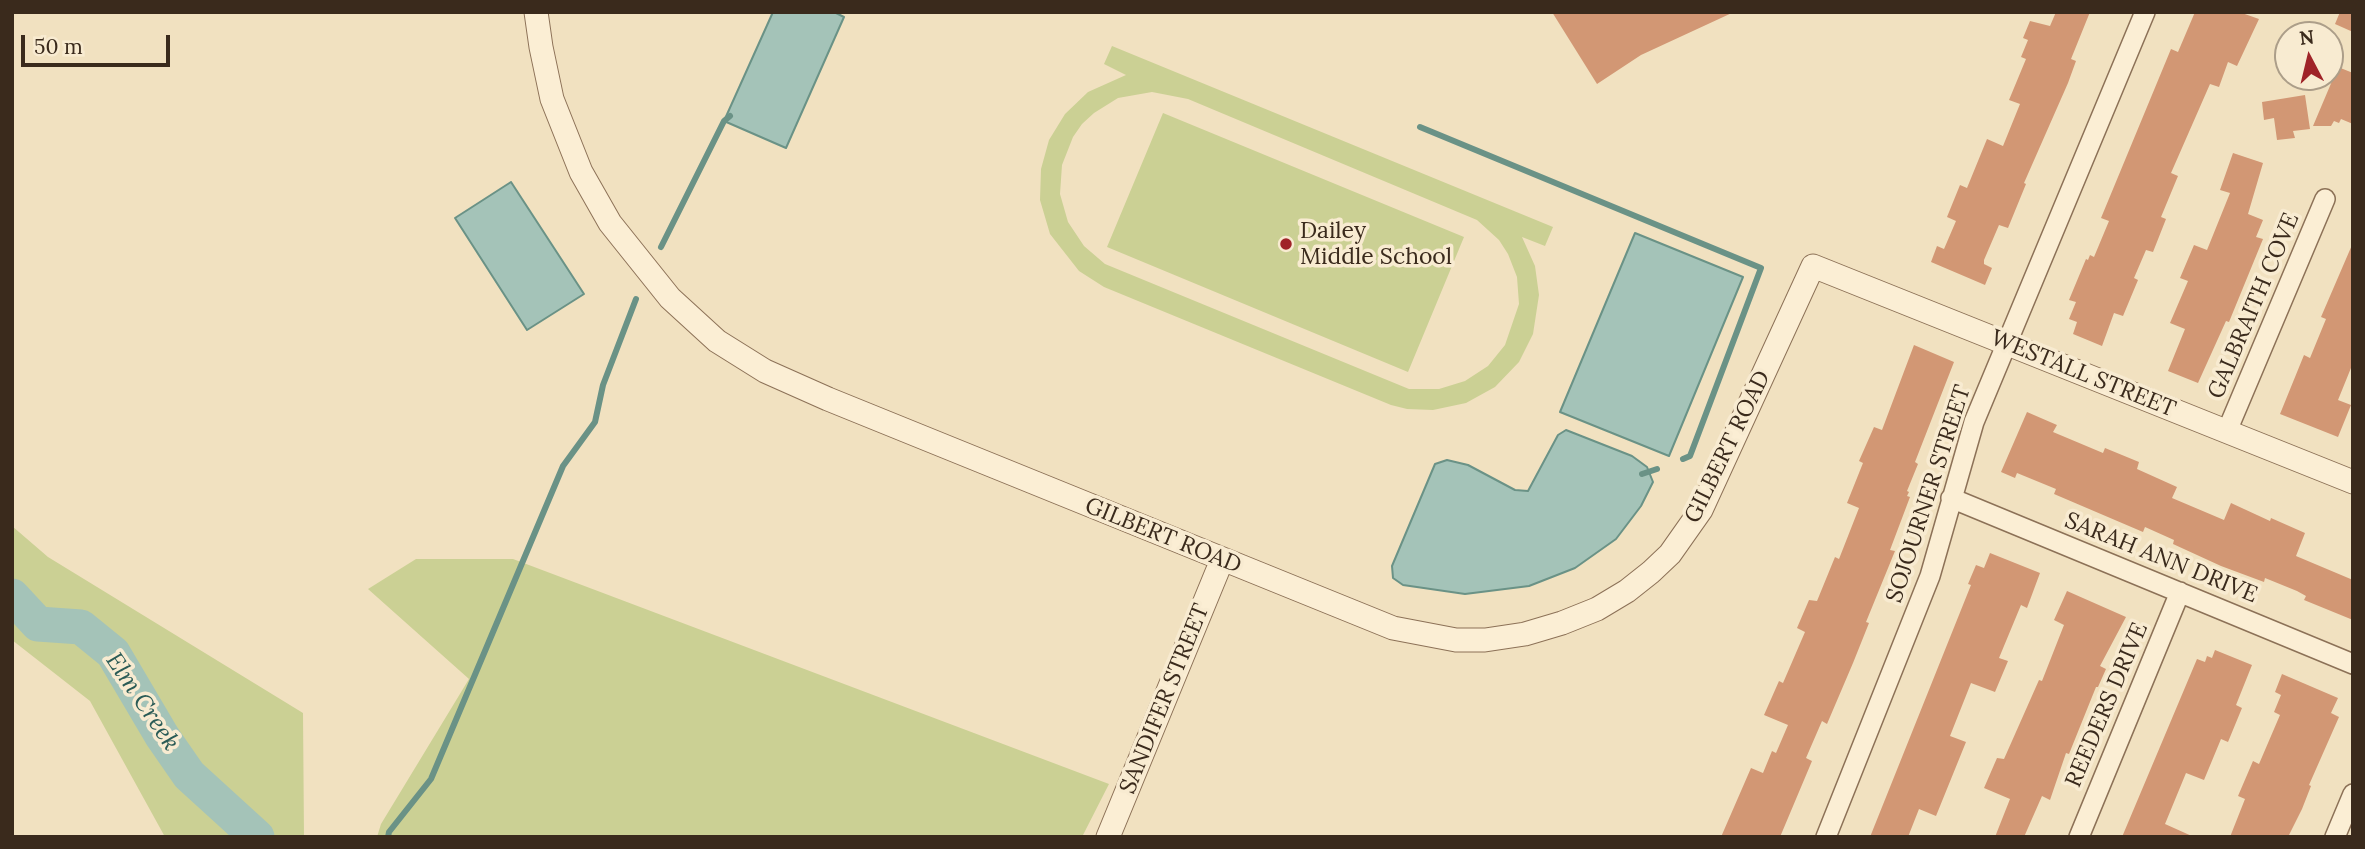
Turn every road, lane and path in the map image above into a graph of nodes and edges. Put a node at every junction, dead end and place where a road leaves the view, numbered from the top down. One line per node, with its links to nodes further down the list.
1 (536, 12): 9 (street, GILBERT ROAD)
2 (2146, 12): 5 (street, SOJOURNER STREET)
3 (2325, 199): 6 (street, GALBRAITH COVE)
4 (1813, 266): 5 (street, WESTALL STREET); 9 (street, GILBERT ROAD)
5 (2007, 343): 6 (street, WESTALL STREET); 8 (street, SOJOURNER STREET)
6 (2227, 431): 7 (street, WESTALL STREET)
7 (2353, 482)
8 (1951, 498): 10 (street, SARAH ANN DRIVE); 14 (street, SOJOURNER STREET)
9 (1222, 560): 13 (street, SANDIFER STREET)
10 (2180, 592): 11 (street, SARAH ANN DRIVE); 15 (street, REEDERS DRIVE)
11 (2353, 664)
12 (2353, 794): 16 (street)
13 (1108, 837)
14 (1826, 837)
15 (2079, 837)
16 (2335, 837)

